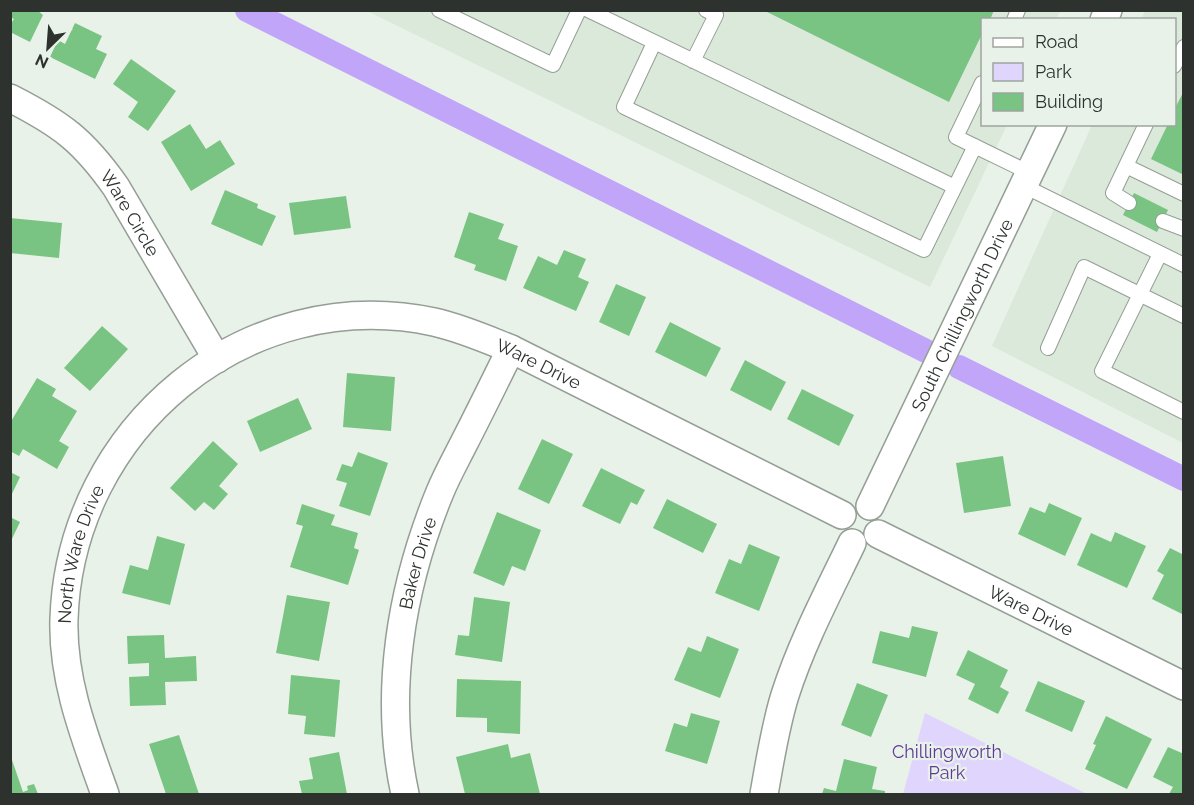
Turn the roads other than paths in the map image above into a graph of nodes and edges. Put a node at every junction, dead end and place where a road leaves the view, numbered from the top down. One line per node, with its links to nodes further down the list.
1 (439, 10): 2 (lane)
2 (579, 10)
3 (588, 10): 5 (lane)
4 (706, 10): 7 (lane)
5 (654, 43): 7 (lane); 16 (lane)
6 (1184, 47): 8 (lane)
7 (693, 62): 16 (lane)
8 (1176, 62)
9 (981, 84): 13 (lane)
10 (10, 98): 27 (street, Ware Circle)
11 (1052, 126): 15 (street, South Chillingworth Drive)
12 (1145, 126): 14 (lane)
13 (975, 146): 15 (lane); 16 (lane)
14 (1126, 166): 17 (lane); 18 (lane)
15 (1027, 179): 21 (lane); 29 (street, South Chillingworth Drive)
16 (955, 187)
17 (1184, 194)
18 (1129, 203)
19 (1162, 221): 20 (lane)
20 (1184, 229)
21 (1160, 254): 22 (lane); 23 (lane)
22 (1184, 265)
23 (1140, 294): 24 (lane); 25 (lane); 28 (lane)
24 (1184, 316)
25 (1048, 348)
26 (511, 349): 27 (street, Ware Drive); 30 (street, Ware Drive); 35 (street, Baker Drive)
27 (217, 358): 34 (street, North Ware Drive)
28 (1184, 412)
29 (870, 506): 30 (street); 31 (street)
30 (842, 515): 32 (street)
31 (878, 534): 32 (street); 33 (street, Ware Drive)
32 (852, 543): 36 (street)
33 (1184, 687)
34 (105, 795)
35 (405, 795)
36 (764, 795)

